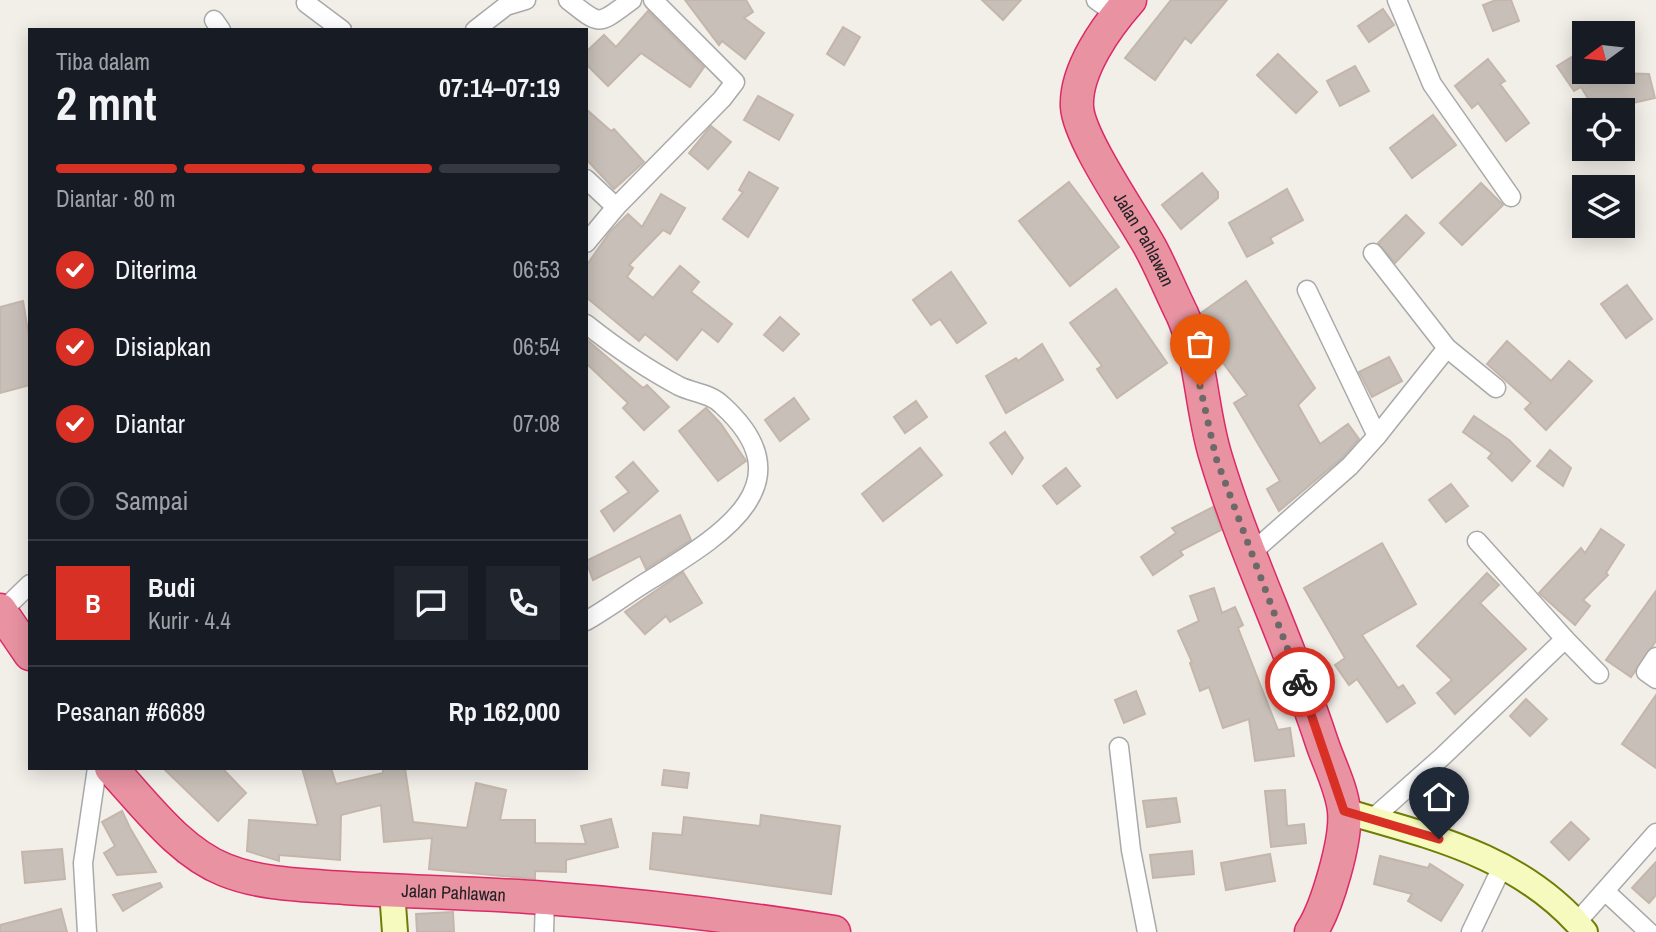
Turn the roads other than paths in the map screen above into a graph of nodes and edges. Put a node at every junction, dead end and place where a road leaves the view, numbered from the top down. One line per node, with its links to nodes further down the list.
1 (526, 0): 7 (street)
2 (568, 0): 3 (street)
3 (632, 0)
4 (653, 0): 13 (street)
5 (1398, 0): 12 (street)
6 (306, 3): 9 (street)
7 (507, 3): 10 (street)
8 (1114, 5): 22 (highway, Jalan Pahlawan)
9 (339, 28)
10 (477, 28)
11 (588, 181): 13 (street)
12 (1511, 197)
13 (616, 207): 14 (street)
14 (588, 241)
15 (1373, 253): 18 (street)
16 (1307, 290): 20 (street)
17 (588, 326): 25 (street)
18 (1447, 348): 19 (street); 20 (street)
19 (1496, 388)
20 (1377, 436): 22 (street)
21 (1477, 541): 26 (street)
22 (1249, 555): 34 (highway, Jalan Pahlawan)
23 (28, 586): 24 (street)
24 (0, 612): 27 (highway)
25 (588, 620)
26 (1565, 639): 29 (street); 34 (street)
27 (28, 651)
28 (1656, 657): 30 (street)
29 (1599, 674)
30 (1656, 679)
31 (1119, 747): 45 (street)
32 (97, 770): 41 (street)
33 (113, 770): 37 (highway, Jalan Pahlawan)
34 (1358, 815): 36 (street); 46 (highway, Jalan Pahlawan)
35 (1656, 833): 38 (street)
36 (1503, 865): 40 (street); 47 (street)
37 (392, 891): 39 (highway, Jalan Pahlawan); 42 (street)
38 (1606, 892): 40 (street); 48 (street)
39 (545, 898): 43 (street); 44 (highway, Jalan Pahlawan)
40 (1581, 927)
41 (87, 932)
42 (395, 932)
43 (544, 932)
44 (834, 932)
45 (1147, 932)
46 (1311, 932)
47 (1471, 932)
48 (1648, 932)

